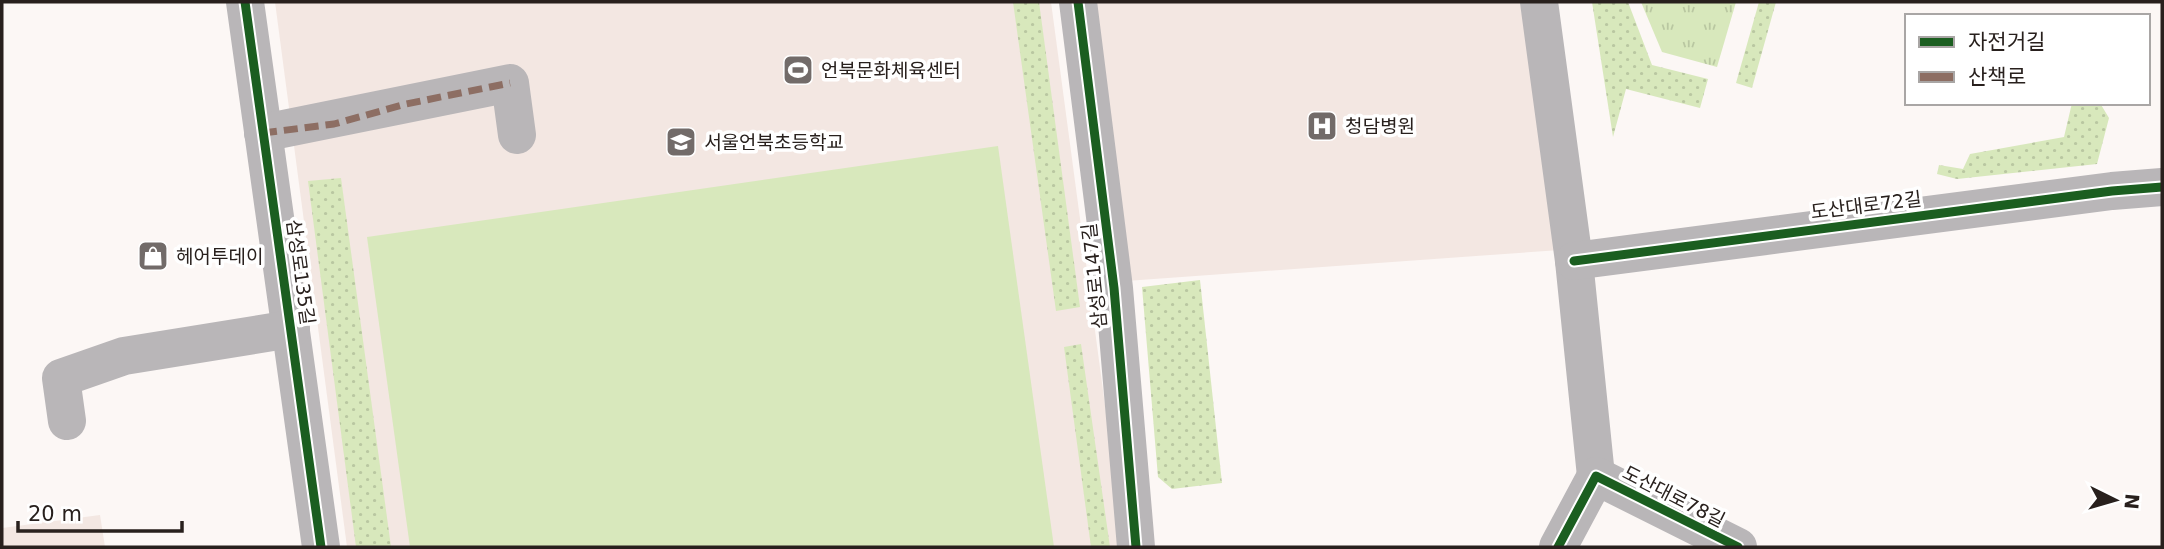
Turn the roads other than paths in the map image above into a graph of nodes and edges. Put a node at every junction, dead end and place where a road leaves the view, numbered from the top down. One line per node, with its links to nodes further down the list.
1 (245, 2): 4 (street, 삼성로135길)
2 (1078, 2): 12 (street, 삼성로147길)
3 (1539, 2): 7 (street)
4 (262, 133): 5 (street); 8 (street, 삼성로135길)
5 (517, 135)
6 (2162, 187): 7 (street, 도산대로72길)
7 (1574, 261): 10 (street)
8 (291, 329): 9 (street); 11 (street, 삼성로135길)
9 (67, 421)
10 (1596, 476): 13 (street); 14 (street, 도산대로78길)
11 (321, 547)
12 (1136, 547)
13 (1558, 547)
14 (1738, 547)

